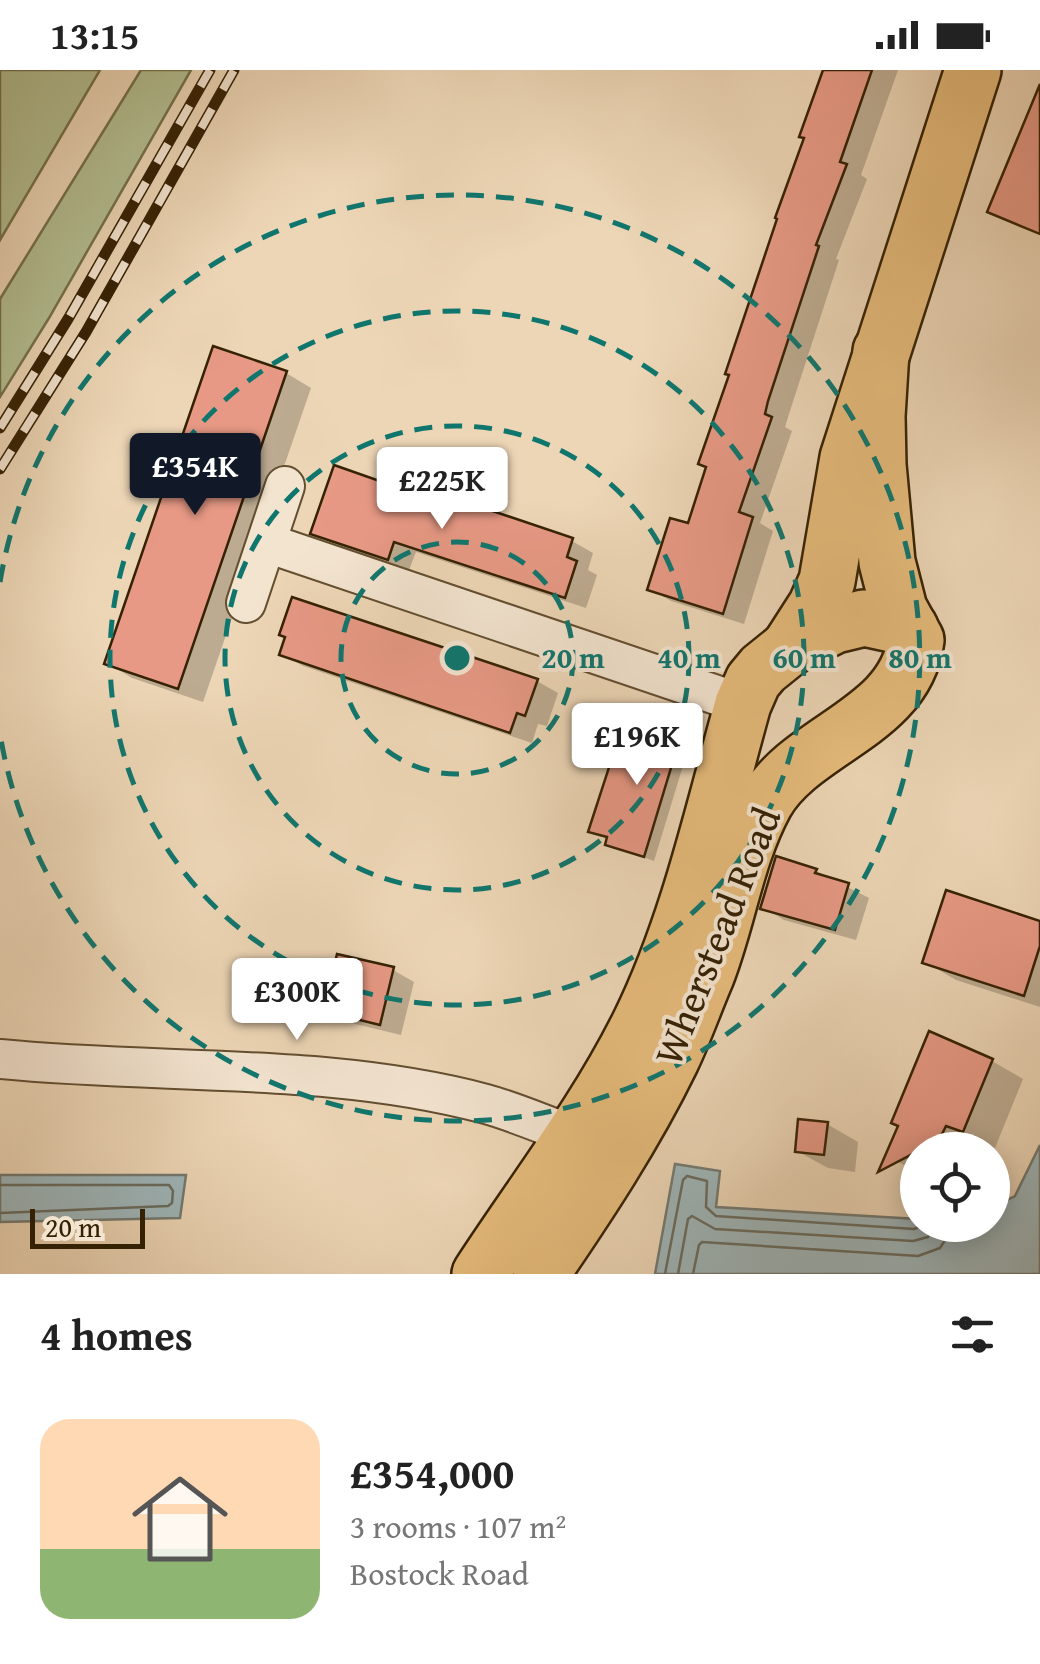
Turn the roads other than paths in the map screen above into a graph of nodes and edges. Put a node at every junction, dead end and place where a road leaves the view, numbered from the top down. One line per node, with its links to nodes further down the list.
1 (973, 70): 2 (main road, Wherstead Road)
2 (881, 351): 6 (main road, Wherstead Road); 7 (main road, Wherstead Road)
3 (285, 486): 4 (street)
4 (266, 543): 5 (street); 8 (street)
5 (246, 603)
6 (910, 628): 7 (main road, Wherstead Road); 12 (main road, Wherstead Road)
7 (789, 648): 8 (main road, Wherstead Road)
8 (744, 704): 10 (main road, Wherstead Road)
9 (0, 1060): 10 (street)
10 (572, 1135): 11 (main road, Wherstead Road)
11 (480, 1274)
12 (540, 1274)

